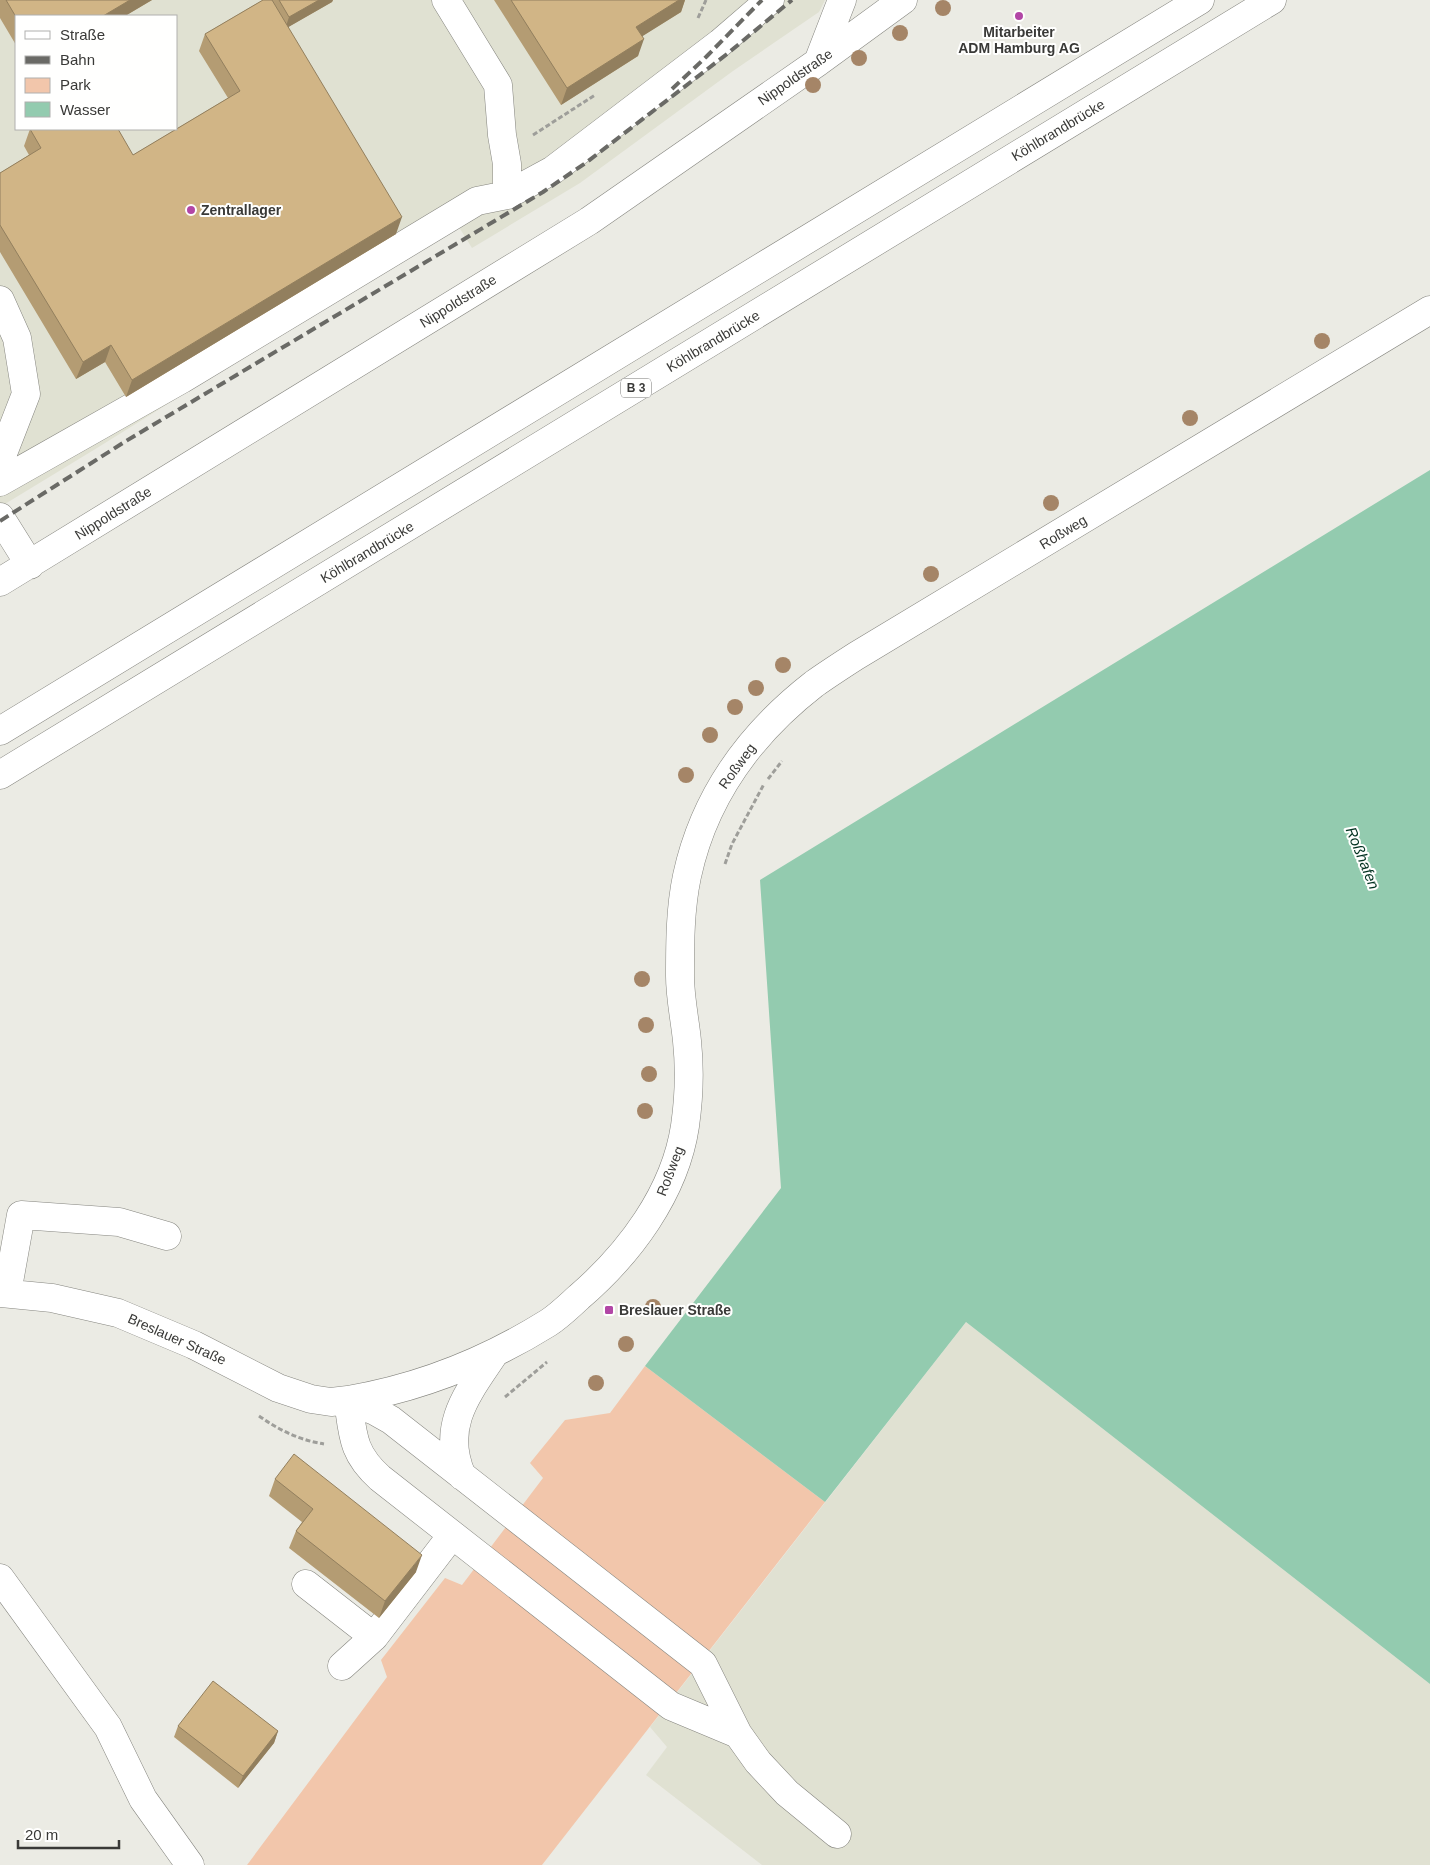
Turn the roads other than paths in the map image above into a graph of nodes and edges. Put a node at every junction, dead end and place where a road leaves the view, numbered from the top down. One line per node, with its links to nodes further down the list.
1 (446, 0): 8 (street)
2 (770, 0): 8 (street)
3 (842, 0): 7 (street)
4 (903, 0): 7 (street, Nippoldstraße)
5 (1200, 0): 16 (street)
6 (1272, 0): 17 (street, Köhlbrandbrücke / B 3)
7 (818, 62): 14 (street, Nippoldstraße)
8 (507, 195): 12 (street)
9 (0, 300): 11 (street)
10 (1430, 310): 21 (street, Roßweg)
11 (0, 461)
12 (0, 482)
13 (0, 517): 14 (street)
14 (30, 565): 15 (street, Nippoldstraße)
15 (0, 582)
16 (0, 731)
17 (0, 775)
18 (10, 1216): 19 (street); 20 (street)
19 (167, 1236)
20 (3, 1293): 22 (street, Breslauer Straße)
21 (494, 1354): 22 (street, Roßweg); 23 (street)
22 (348, 1400): 23 (street, Breslauer Straße); 24 (street)
23 (462, 1476): 29 (street, Breslauer Straße)
24 (452, 1536): 27 (street); 29 (street)
25 (0, 1578): 31 (street)
26 (306, 1584): 27 (street)
27 (374, 1637): 28 (street)
28 (342, 1666)
29 (738, 1734): 30 (street, Breslauer Straße)
30 (837, 1834)
31 (190, 1865)

